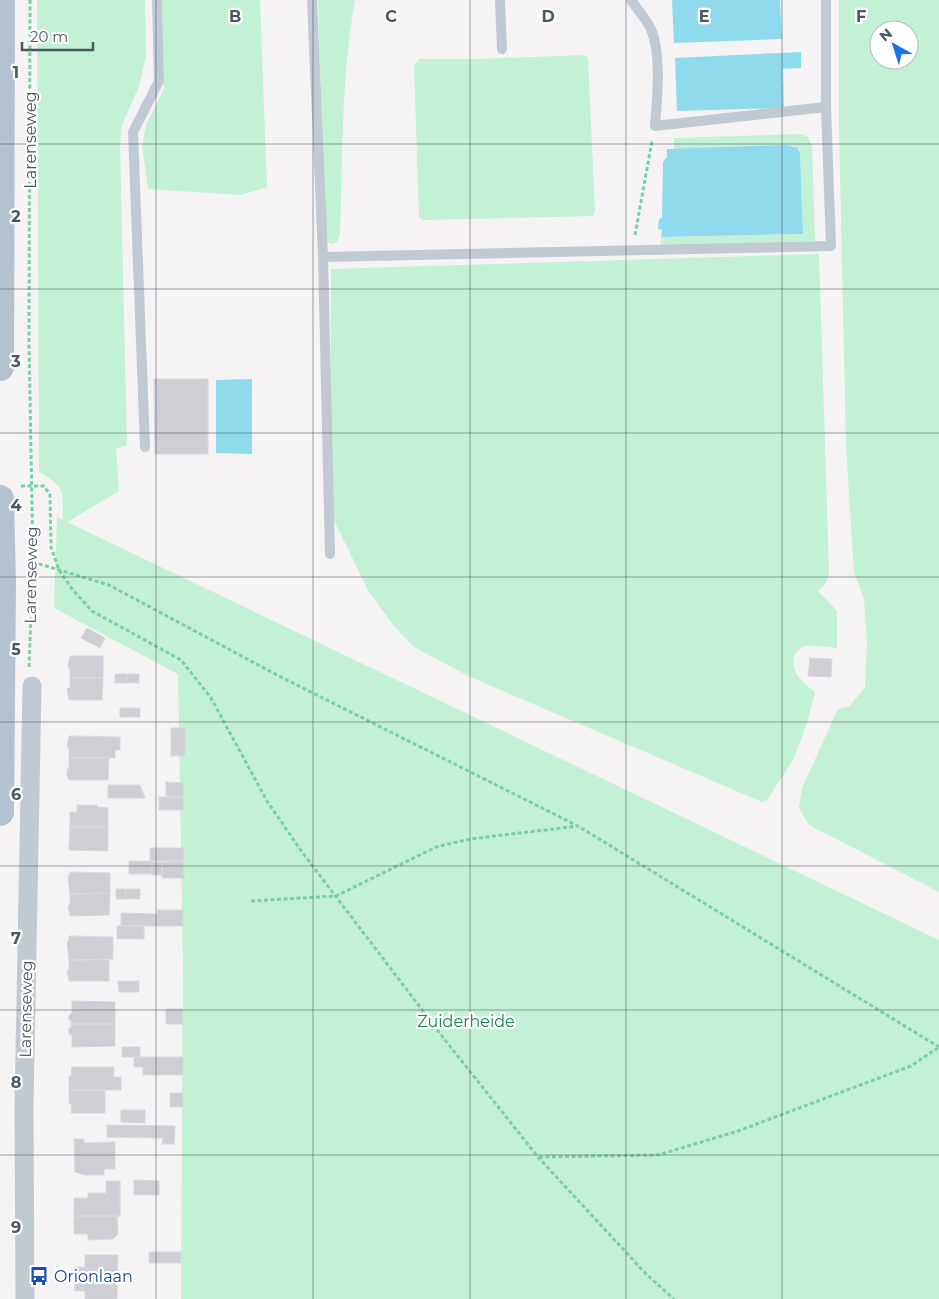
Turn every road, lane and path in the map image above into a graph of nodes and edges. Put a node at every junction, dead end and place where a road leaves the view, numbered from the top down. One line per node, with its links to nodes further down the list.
1 (1, 0): 13 (main road, Larenseweg)
2 (30, 0): 15 (path, Larenseweg)
3 (157, 0): 14 (lane)
4 (312, 0): 12 (lane)
5 (500, 0): 8 (lane)
6 (631, 0): 10 (lane)
7 (826, 0): 9 (lane)
8 (502, 49)
9 (826, 107): 10 (lane); 11 (lane)
10 (655, 126): 11 (path)
11 (632, 251): 12 (lane)
12 (323, 257): 18 (lane)
13 (0, 367)
14 (146, 447)
15 (31, 486): 19 (path, Larenseweg); 20 (path)
16 (0, 499): 17 (main road, Larenseweg)
17 (1, 536): 22 (main road, Larenseweg)
18 (330, 554)
19 (33, 562): 20 (path); 21 (path, Larenseweg)
20 (60, 570): 23 (path); 24 (path)
21 (32, 686): 28 (street, Larenseweg)
22 (0, 812)
23 (578, 826): 24 (path); 26 (path)
24 (336, 896): 25 (path); 27 (path)
25 (251, 901)
26 (939, 1047): 27 (path)
27 (538, 1157): 29 (path)
28 (25, 1299)
29 (674, 1299)

